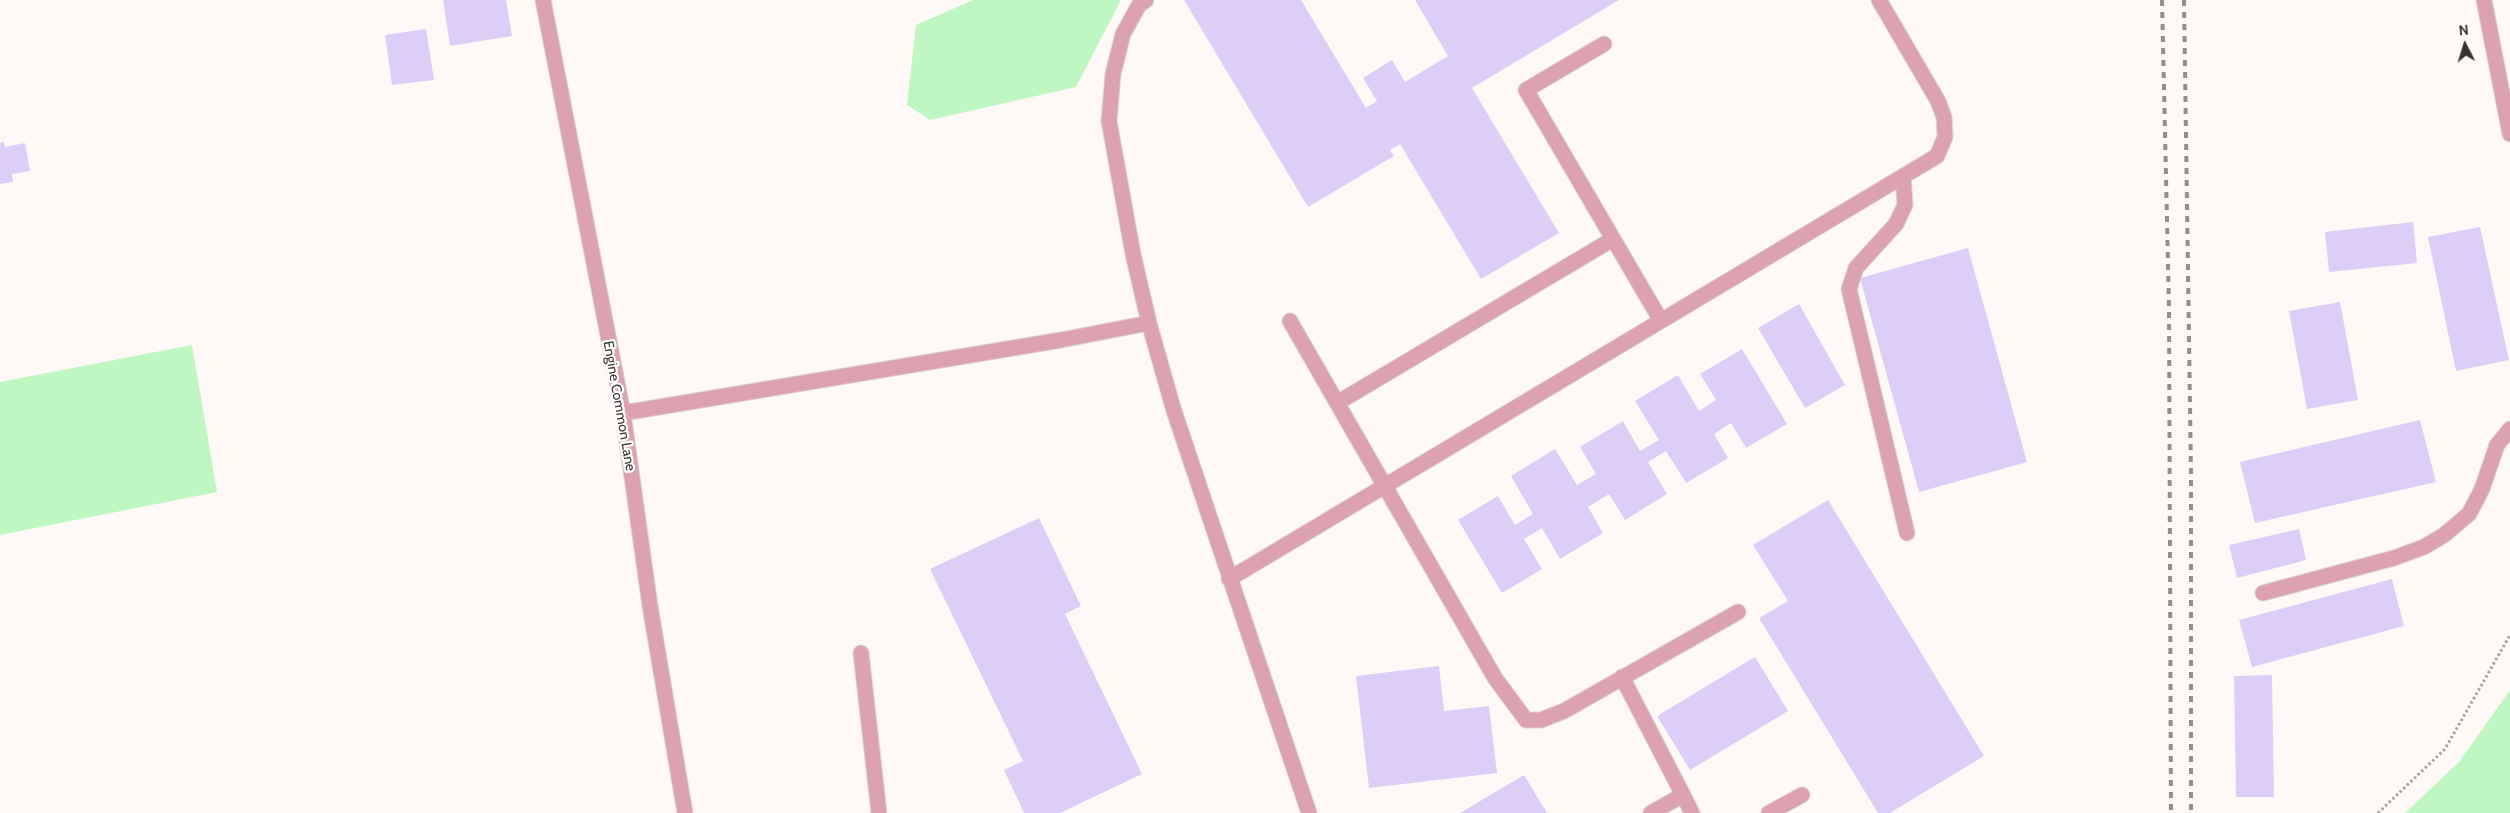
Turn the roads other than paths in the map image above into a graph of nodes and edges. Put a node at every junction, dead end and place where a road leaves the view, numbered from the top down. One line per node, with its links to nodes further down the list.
1 (543, 0): 13 (street, Engine Common Lane)
2 (1146, 0): 11 (street)
3 (1879, 0): 7 (street)
4 (2484, 0): 6 (street)
5 (1604, 44): 8 (street)
6 (2510, 134)
7 (1903, 176): 9 (street); 16 (street)
8 (1613, 239): 9 (street); 12 (street)
9 (1660, 320): 15 (street)
10 (1290, 321): 12 (street)
11 (1148, 323): 13 (street); 17 (street)
12 (1338, 402): 15 (street)
13 (623, 413): 24 (street, Engine Common Lane)
14 (2510, 430): 18 (street)
15 (1385, 485): 17 (street); 21 (street)
16 (1907, 532)
17 (1229, 579): 26 (street)
18 (2263, 593)
19 (1738, 612): 21 (street)
20 (861, 653): 25 (street)
21 (1622, 677): 22 (street)
22 (1683, 795): 27 (street); 28 (street)
23 (1802, 795): 29 (street)
24 (685, 813)
25 (878, 813)
26 (1309, 813)
27 (1652, 813)
28 (1692, 813)
29 (1769, 813)

